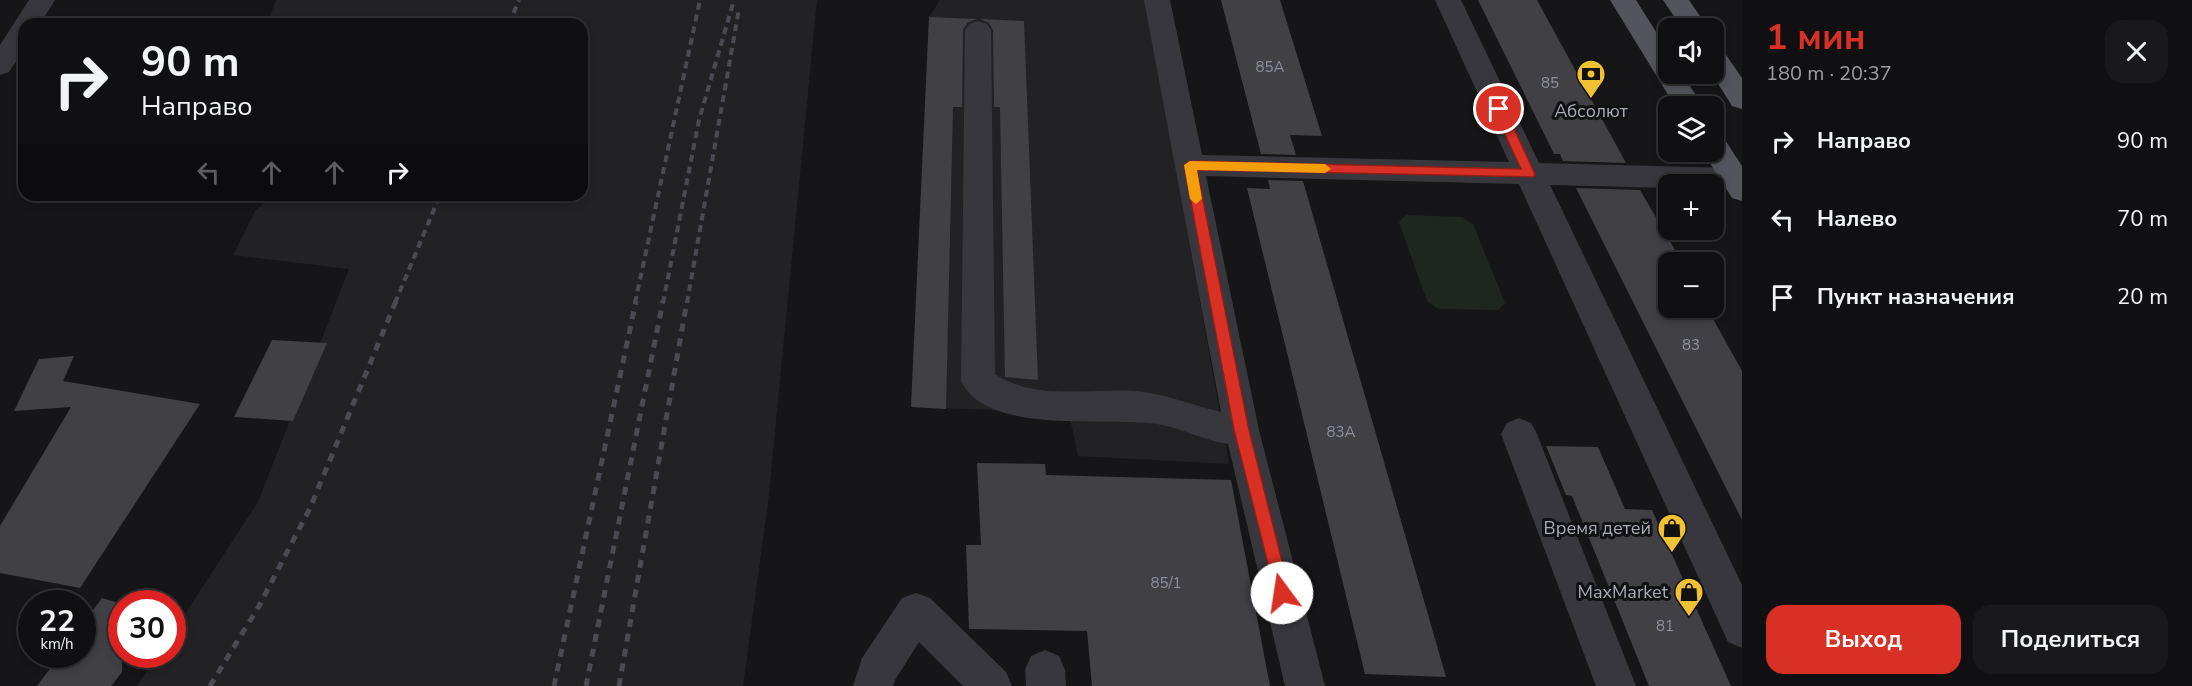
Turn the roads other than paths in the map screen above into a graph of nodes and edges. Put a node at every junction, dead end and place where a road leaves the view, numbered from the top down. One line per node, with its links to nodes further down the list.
1 (42, 0): 6 (street)
2 (1157, 0): 15 (street)
3 (1448, 0): 16 (street)
4 (1623, 0): 10 (main road)
5 (1676, 0): 7 (main road)
6 (31, 18)
7 (1688, 18)
8 (978, 30): 18 (street)
9 (18, 38): 11 (street)
10 (1658, 57)
11 (0, 66)
12 (1724, 72): 13 (main road)
13 (1742, 99)
14 (1724, 162): 17 (main road)
15 (1190, 165): 16 (street); 18 (street)
16 (1529, 174): 17 (street); 20 (street)
17 (1738, 184)
18 (1242, 430): 23 (street)
19 (1519, 434): 24 (street)
20 (1742, 628)
21 (873, 686): 22 (street)
22 (992, 686)
23 (1305, 686)
24 (1616, 686)

